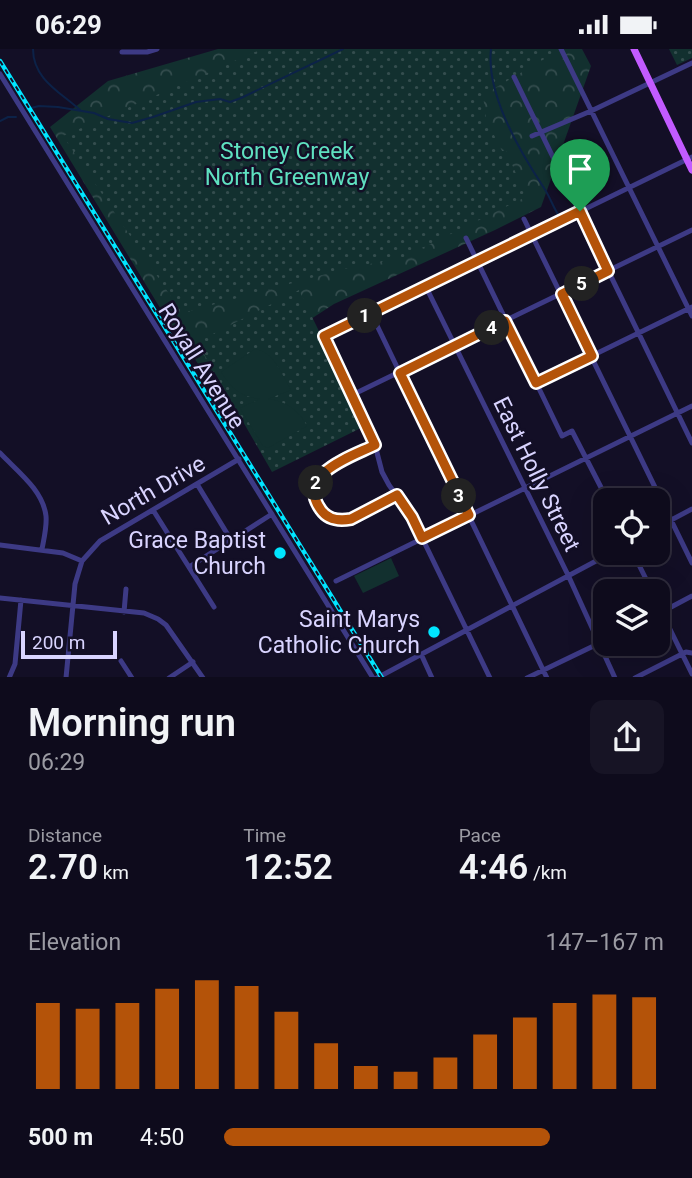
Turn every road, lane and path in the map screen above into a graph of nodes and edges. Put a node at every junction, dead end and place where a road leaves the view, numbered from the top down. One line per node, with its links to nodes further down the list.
1 (157, 49): 4 (street)
2 (561, 49): 9 (street)
3 (634, 49): 8 (main road)
4 (122, 52)
5 (692, 63): 8 (street)
6 (0, 74): 42 (street, Royall Avenue)
7 (514, 77): 10 (street)
8 (650, 83): 9 (street); 12 (main road)
9 (591, 111): 10 (street); 14 (street)
10 (541, 134): 11 (street); 15 (street)
11 (532, 136)
12 (690, 158): 13 (main road); 14 (street)
13 (692, 170)
14 (629, 187): 15 (street); 20 (street)
15 (580, 211): 18 (street); 22 (street)
16 (524, 219): 18 (street)
17 (692, 230): 20 (street)
18 (532, 235): 21 (street); 24 (street)
19 (466, 238): 21 (street)
20 (658, 246): 22 (street); 25 (street)
21 (477, 262): 23 (street); 28 (street)
22 (608, 271): 24 (street); 29 (street)
23 (426, 287): 26 (street); 30 (street, East Holly Street)
24 (562, 294): 28 (street); 31 (street)
25 (690, 308): 27 (street); 29 (street)
26 (371, 313): 32 (street); 34 (street)
27 (692, 316)
28 (505, 321): 30 (street); 33 (street)
29 (638, 333): 31 (street); 36 (street)
30 (455, 347): 32 (street); 45 (street, East Holly Street)
31 (592, 356): 33 (street); 37 (street)
32 (400, 373): 34 (street); 50 (street)
33 (536, 383): 41 (street)
34 (352, 395): 39 (street)
35 (692, 406): 36 (street)
36 (677, 413): 37 (street); 38 (street)
37 (631, 436): 41 (street); 51 (street)
38 (692, 443)
39 (375, 445): 46 (street); 46 (street)
40 (0, 453): 55 (street)
41 (587, 457): 44 (street); 45 (street)
42 (239, 459): 43 (street, North Drive); 49 (street, Royall Avenue)
43 (197, 484): 48 (street, North Drive); 53 (street)
44 (602, 488)
45 (525, 489): 50 (street); 60 (street, East Holly Street)
46 (397, 495): 52 (street)
47 (692, 509): 51 (street)
48 (153, 510): 56 (street, North Drive); 59 (street)
49 (272, 514): 53 (street); 88 (street, Royall Avenue)
50 (469, 515): 52 (street); 66 (street)
51 (671, 520): 58 (street)
52 (422, 538): 61 (street); 71 (street)
53 (231, 540): 59 (street)
54 (0, 545): 55 (street)
55 (42, 549): 56 (street)
56 (82, 561): 67 (street)
57 (593, 562): 60 (street)
58 (692, 563)
59 (190, 567): 68 (street)
60 (568, 575): 66 (street); 72 (street, East Holly Street)
61 (336, 581)
62 (126, 589): 70 (street)
63 (692, 596): 69 (street)
64 (0, 598): 65 (street)
65 (21, 600): 67 (street); 83 (street)
66 (513, 604): 71 (street); 81 (street)
67 (74, 606): 70 (street); 84 (street)
68 (214, 607)
69 (670, 608)
70 (124, 612): 80 (street)
71 (466, 629): 75 (street); 90 (street)
72 (593, 630)
73 (670, 632): 77 (street)
74 (593, 646): 81 (street)
75 (421, 653): 88 (street); 89 (street)
76 (692, 653): 77 (street)
77 (682, 654): 82 (street); 94 (street)
78 (605, 656): 93 (street, East Holly Street)
79 (121, 661): 85 (street)
80 (193, 662): 86 (street); 87 (street)
81 (543, 669): 91 (street); 92 (street)
82 (692, 674)
83 (9, 677)
84 (66, 677)
85 (132, 677)
86 (169, 677)
87 (203, 677)
88 (375, 677)
89 (432, 677)
90 (490, 677)
91 (527, 677)
92 (547, 677)
93 (615, 677)
94 (635, 677)

